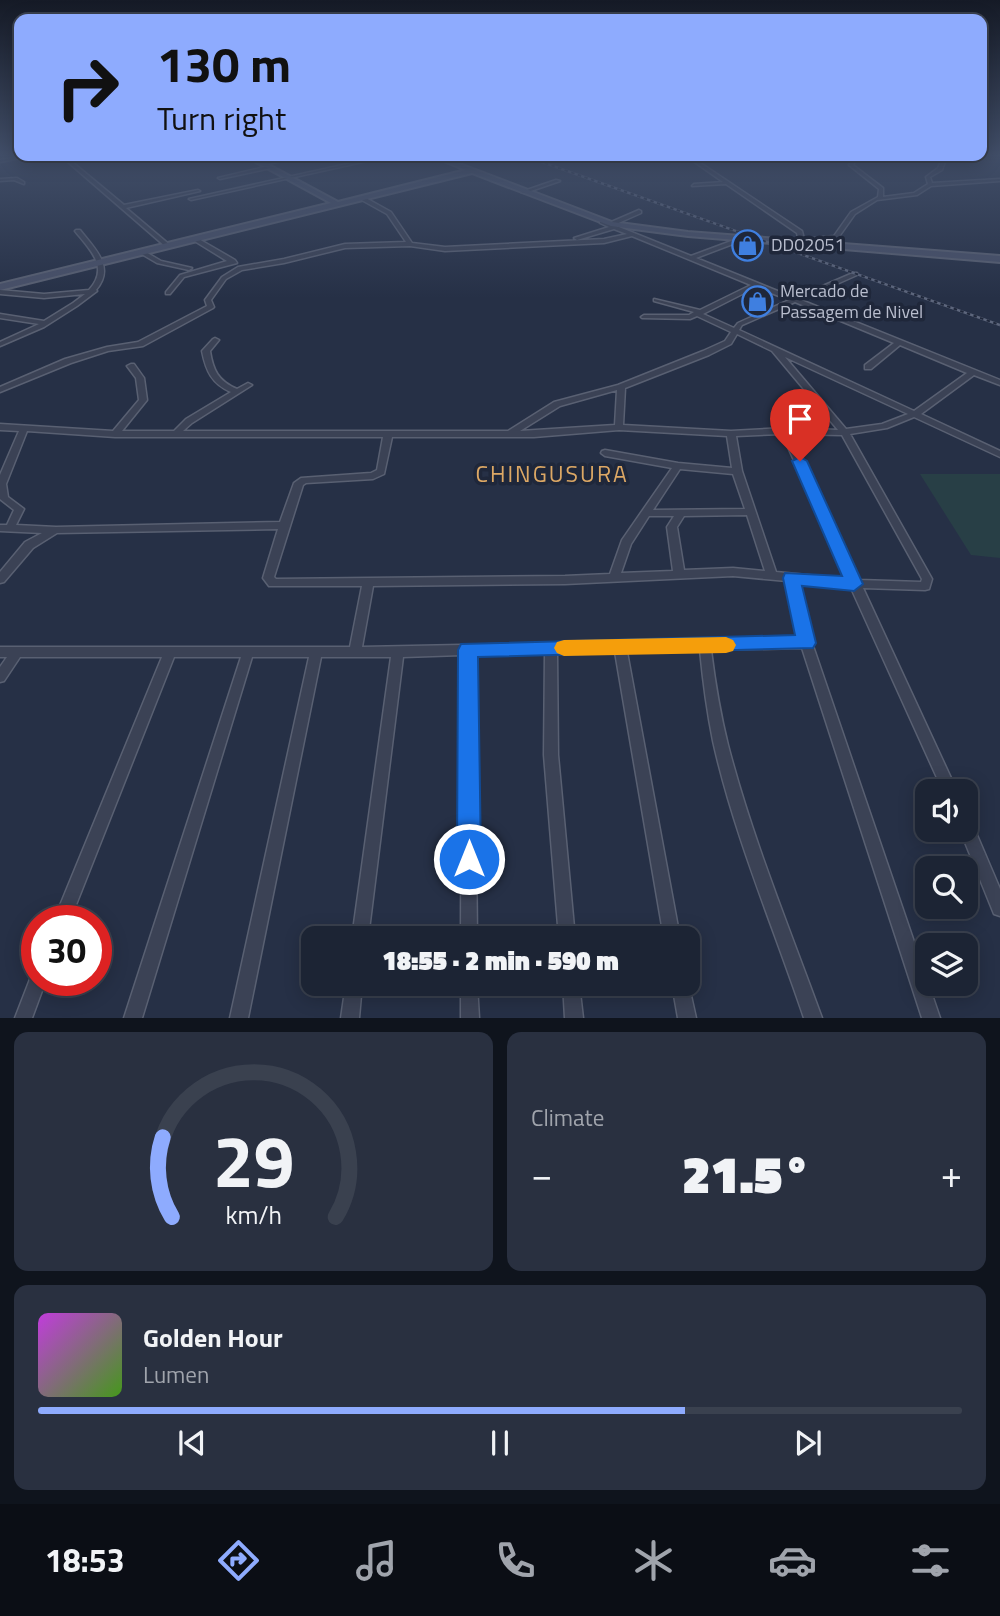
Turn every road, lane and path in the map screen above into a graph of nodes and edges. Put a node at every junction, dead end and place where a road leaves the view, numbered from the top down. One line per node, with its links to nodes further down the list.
1 (119, 204): 8 (street)
2 (140, 204): 8 (street)
3 (337, 204): 14 (street)
4 (372, 204): 17 (street)
5 (554, 204): 10 (street)
6 (757, 204): 16 (street)
7 (870, 204): 16 (street)
8 (123, 207): 18 (street)
9 (639, 212): 10 (street)
10 (609, 224): 12 (street); 13 (street); 15 (street)
11 (78, 231): 23 (street)
12 (632, 235): 15 (street); 20 (street)
13 (744, 238): 16 (street); 20 (street)
14 (195, 239): 18 (street); 22 (street)
15 (573, 242): 17 (street)
16 (802, 242): 21 (street)
17 (410, 244): 25 (street)
18 (168, 246): 19 (street)
19 (142, 252): 23 (street); 24 (street)
20 (691, 258): 27 (street)
21 (1000, 259)
22 (233, 261): 25 (street); 30 (street)
23 (100, 262): 28 (street); 29 (street)
24 (189, 268)
25 (240, 268): 48 (street)
26 (855, 274): 31 (street)
27 (757, 284): 31 (street); 33 (street)
28 (0, 289): 29 (street)
29 (94, 291): 36 (street)
30 (168, 293)
31 (792, 299): 37 (street); 39 (street)
32 (656, 300): 33 (street)
33 (700, 313): 35 (street); 37 (street)
34 (0, 316): 36 (street)
35 (643, 317)
36 (41, 322): 40 (street)
37 (734, 331): 41 (street); 47 (street)
38 (215, 340): 49 (street)
39 (898, 343): 43 (street); 44 (street)
40 (0, 344)
41 (775, 350): 50 (street); 59 (street)
42 (131, 366): 56 (street)
43 (867, 367)
44 (973, 373): 45 (street); 50 (street)
45 (1000, 383)
46 (248, 385): 49 (street)
47 (621, 387): 52 (street); 57 (street)
48 (0, 390)
49 (236, 391): 55 (street)
50 (915, 414): 59 (street); 62 (street)
51 (0, 427): 53 (street)
52 (619, 427): 57 (street); 58 (street)
53 (24, 429): 56 (street); 69 (street)
54 (785, 431): 58 (street); 59 (street); 79 (street)
55 (177, 433): 56 (street); 60 (street)
56 (114, 434)
57 (509, 434): 60 (street)
58 (731, 434): 64 (street)
59 (846, 434): 79 (street)
60 (388, 435): 68 (street)
61 (606, 453): 63 (street)
62 (1000, 454)
63 (678, 466): 64 (street); 66 (street)
64 (737, 471): 65 (street)
65 (752, 512): 67 (street); 74 (street)
66 (646, 513): 67 (street); 75 (street)
67 (680, 515): 73 (street)
68 (284, 525): 71 (street); 78 (street)
69 (5, 528): 70 (street)
70 (33, 528): 71 (street); 72 (street)
71 (56, 530): 72 (street)
72 (29, 545): 77 (street)
73 (679, 574): 74 (street); 75 (street)
74 (772, 575): 76 (street)
75 (614, 577): 78 (street)
76 (792, 578): 79 (street); 80 (street)
77 (0, 579)
78 (368, 582): 85 (street)
79 (854, 584): 93 (street)
80 (806, 643): 81 (street); 114 (street)
81 (705, 646): 83 (street); 113 (street)
82 (551, 648): 83 (street); 84 (street); 99 (street)
83 (620, 648): 100 (street)
84 (468, 650): 89 (street); 98 (street)
85 (355, 651): 88 (street); 89 (street)
86 (0, 652): 90 (street)
87 (248, 652): 88 (street); 91 (street); 107 (street)
88 (316, 652): 108 (street)
89 (398, 652): 97 (street)
90 (16, 653): 91 (street); 92 (street)
91 (169, 654): 95 (street)
92 (0, 677)
93 (944, 779)
94 (973, 842): 96 (street)
95 (68, 905)
96 (1000, 908)
97 (362, 926)
98 (469, 926)
99 (566, 926)
100 (670, 926)
101 (32, 996): 106 (street)
102 (353, 996): 109 (street)
103 (469, 996): 110 (street)
104 (572, 996): 111 (street)
105 (683, 996): 112 (street)
106 (23, 1017)
107 (133, 1017)
108 (239, 1017)
109 (350, 1017)
110 (470, 1017)
111 (574, 1017)
112 (687, 1017)
113 (813, 1017)
114 (931, 1017)

